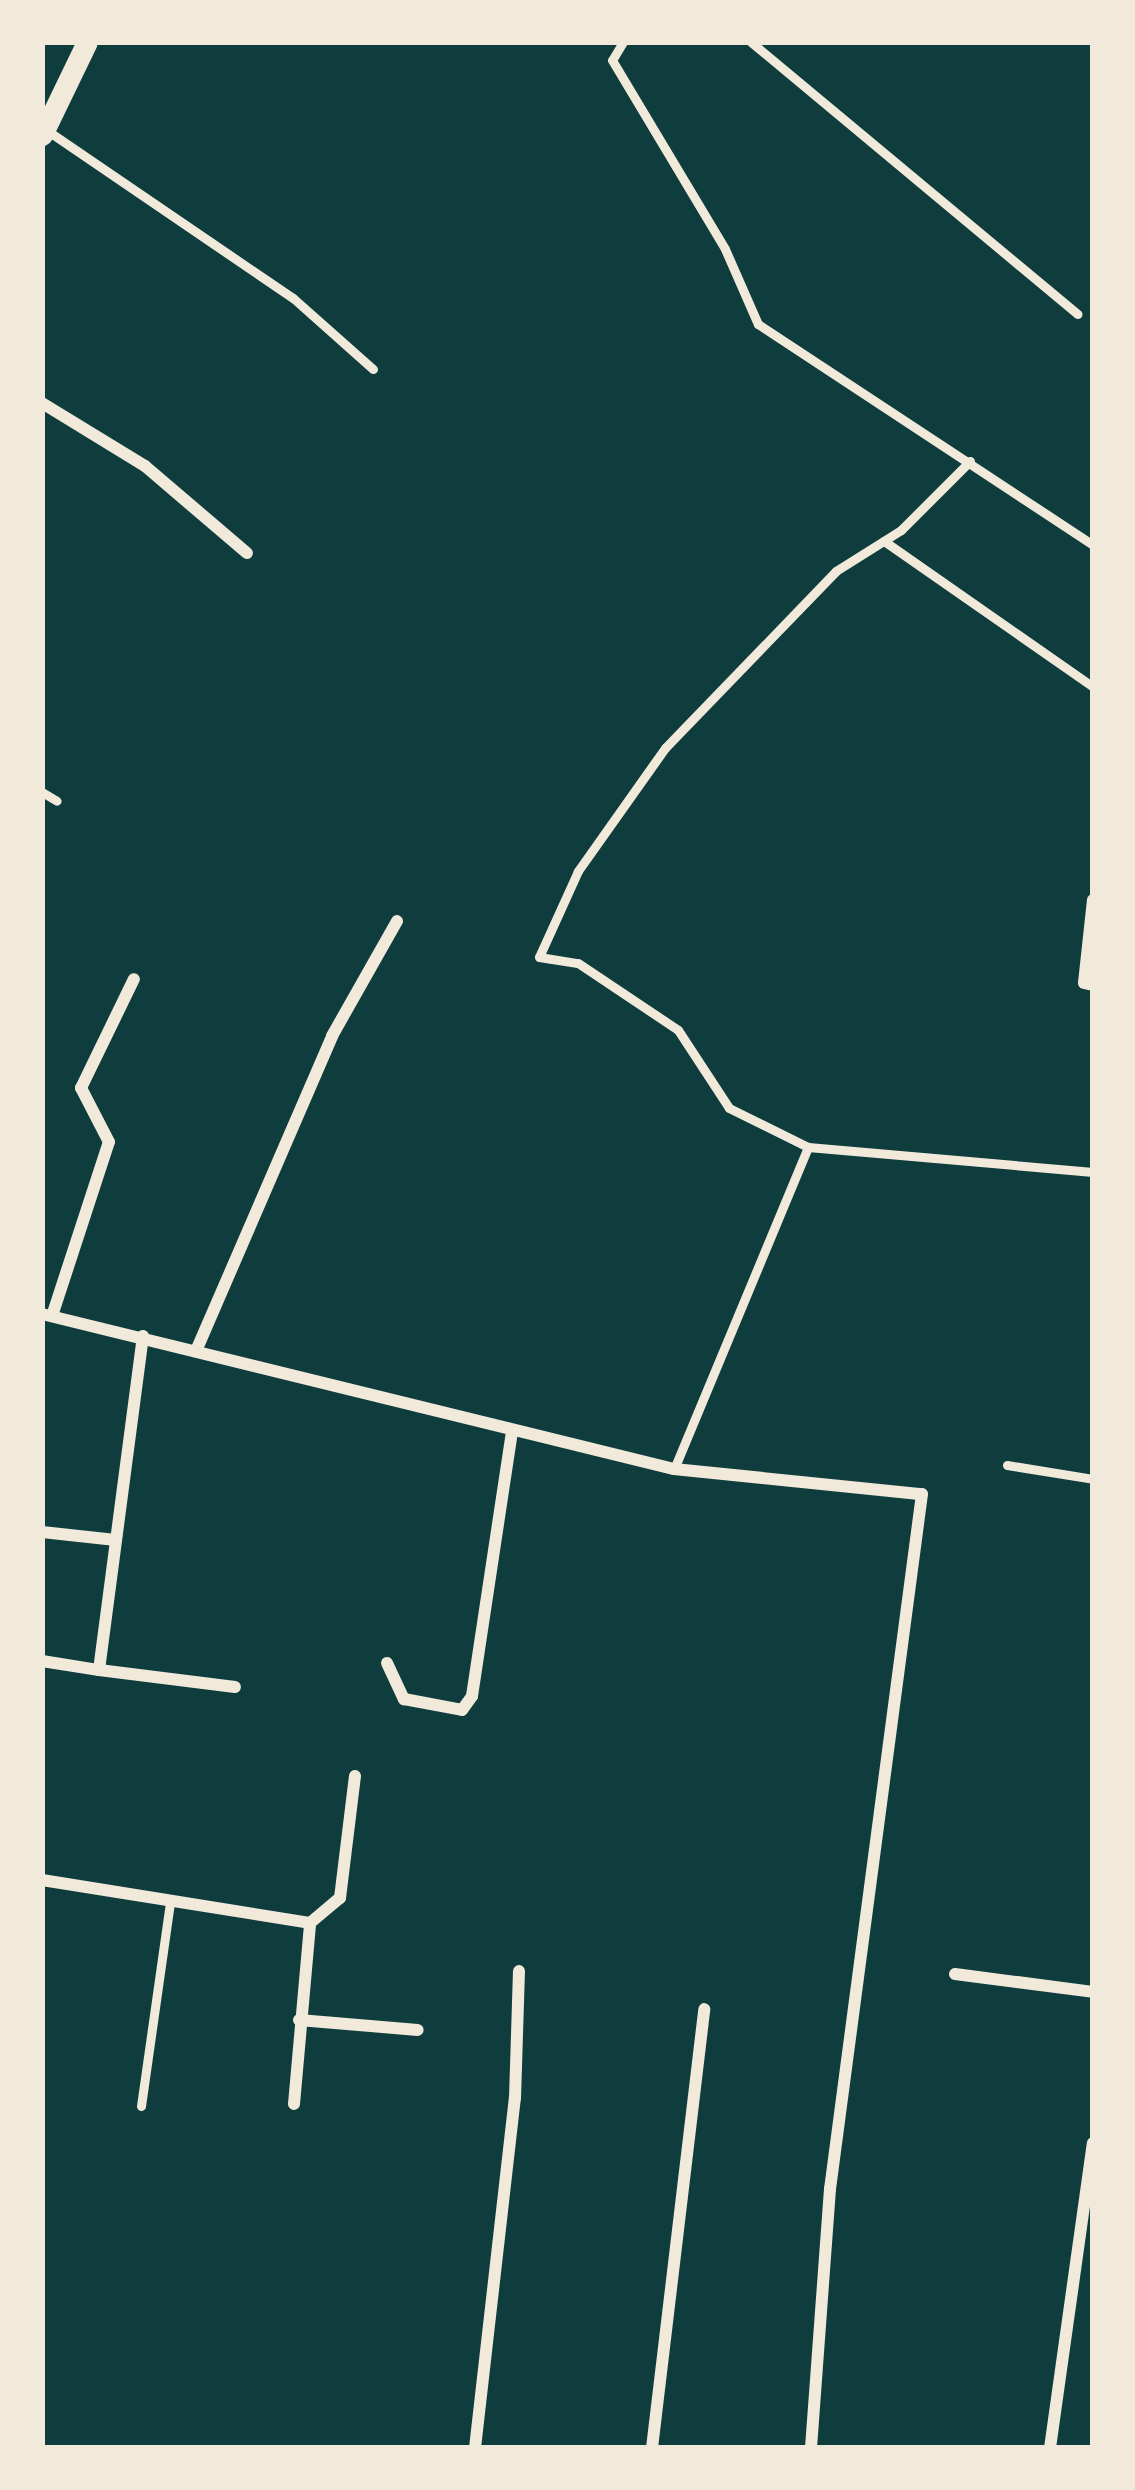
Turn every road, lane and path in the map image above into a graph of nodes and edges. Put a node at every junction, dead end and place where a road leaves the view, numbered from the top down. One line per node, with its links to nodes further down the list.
1 (87, 42): 4 (street)
2 (623, 42): 8 (lane)
3 (752, 42): 5 (lane)
4 (44, 132): 6 (lane)
5 (1077, 314)
6 (373, 368)
7 (42, 403): 11 (street)
8 (970, 461): 9 (lane); 10 (lane)
9 (884, 541): 12 (lane); 19 (lane)
10 (1093, 545)
11 (248, 553)
12 (1093, 687)
13 (42, 792): 14 (lane)
14 (57, 801)
15 (1093, 900): 18 (street)
16 (397, 921): 23 (street)
17 (134, 979): 21 (street)
18 (1093, 985)
19 (808, 1148): 20 (lane); 26 (lane)
20 (1093, 1172)
21 (47, 1315): 22 (street)
22 (143, 1336): 23 (street); 29 (street)
23 (196, 1352): 24 (street)
24 (512, 1430): 26 (street); 31 (street)
25 (1006, 1465): 27 (lane)
26 (674, 1469): 49 (street)
27 (1093, 1479)
28 (42, 1532): 29 (street)
29 (116, 1540): 32 (street)
30 (42, 1661): 32 (street)
31 (387, 1664)
32 (99, 1670): 33 (street)
33 (235, 1687)
34 (355, 1776): 37 (street)
35 (42, 1880): 36 (street)
36 (170, 1902): 37 (street); 45 (lane)
37 (310, 1923): 42 (street)
38 (518, 1971): 47 (street)
39 (955, 1974): 40 (street)
40 (1093, 1992)
41 (704, 2009): 48 (street)
42 (299, 2020): 43 (street); 44 (street)
43 (418, 2030)
44 (293, 2104)
45 (141, 2107)
46 (1093, 2143): 50 (street)
47 (475, 2448)
48 (652, 2448)
49 (811, 2448)
50 (1050, 2448)

